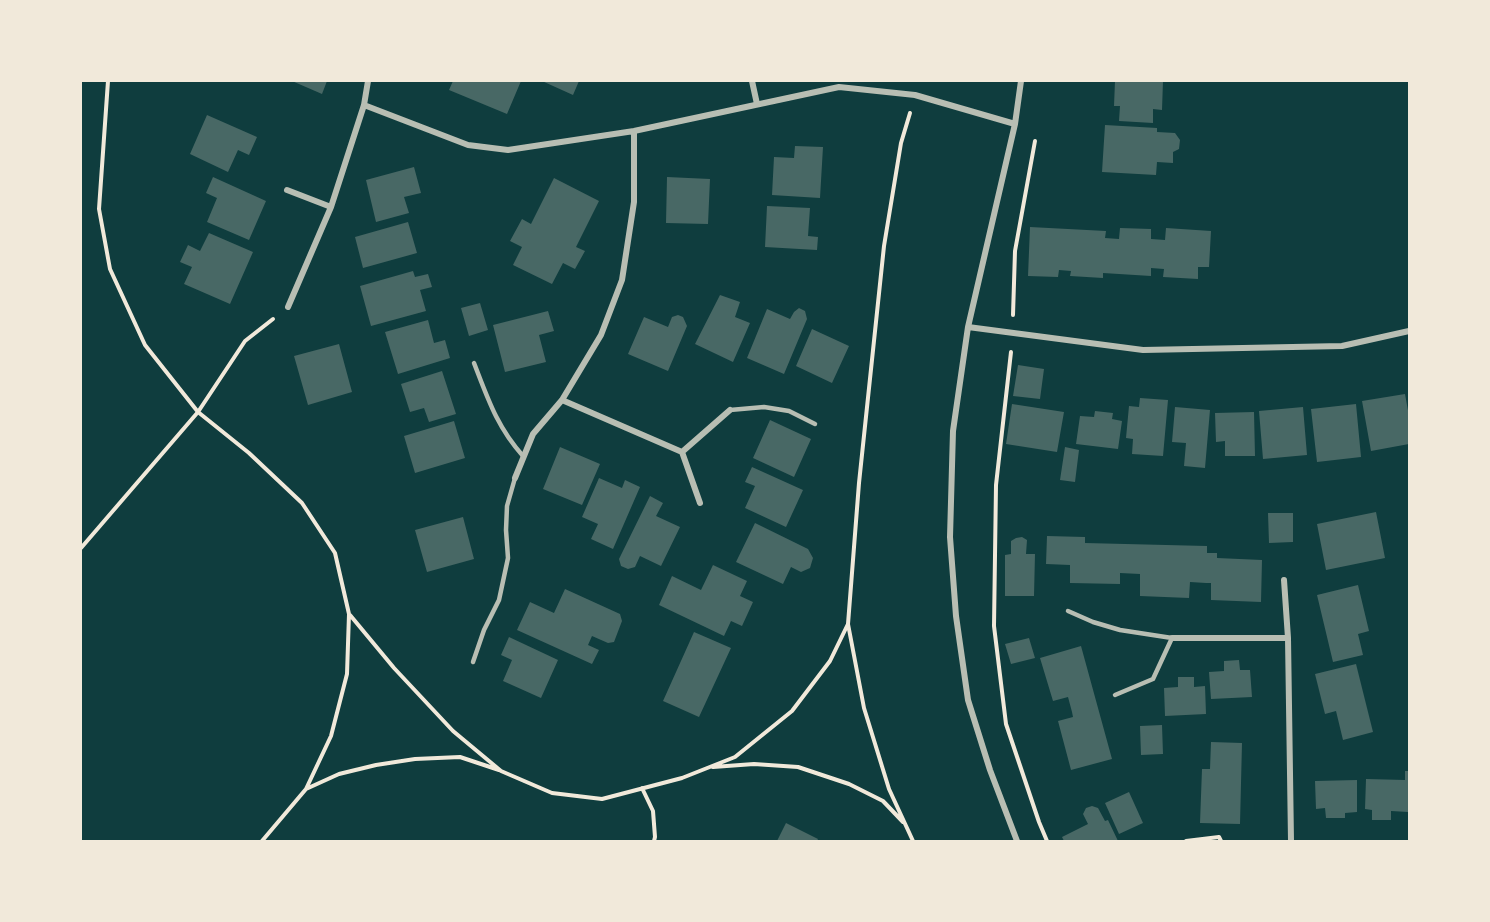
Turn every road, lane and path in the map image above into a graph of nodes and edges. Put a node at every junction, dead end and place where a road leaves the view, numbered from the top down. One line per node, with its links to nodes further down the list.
1 (108, 81): 20 (path)
2 (368, 81): 7 (street)
3 (752, 81): 6 (street)
4 (1021, 81): 8 (street)
5 (915, 95): 6 (street); 8 (street); 30 (path)
6 (757, 104): 9 (street)
7 (364, 105): 9 (street); 12 (street)
8 (1015, 124): 14 (street)
9 (634, 131): 18 (street)
10 (1035, 136): 16 (path)
11 (287, 190): 12 (street)
12 (331, 207): 13 (street)
13 (288, 307): 20 (path)
14 (968, 327): 16 (street); 43 (street)
15 (1409, 331): 16 (street)
16 (1013, 334): 44 (path)
17 (474, 363): 23 (lane)
18 (562, 400): 22 (street); 23 (street)
19 (730, 410): 21 (lane); 22 (street)
20 (198, 412): 26 (path); 29 (path)
21 (815, 424)
22 (682, 452): 25 (street)
23 (523, 456): 24 (street)
24 (515, 477): 33 (lane)
25 (700, 503)
26 (81, 548)
27 (1284, 580): 32 (street)
28 (1068, 611): 31 (lane)
29 (349, 614): 36 (path); 38 (path)
30 (848, 624): 35 (path); 39 (path)
31 (1172, 638): 32 (street); 34 (lane)
32 (1288, 638): 47 (street)
33 (473, 662)
34 (1115, 695)
35 (710, 767): 37 (path); 39 (path)
36 (501, 771): 37 (path); 38 (path)
37 (642, 788): 41 (path)
38 (306, 789): 40 (path)
39 (905, 824): 42 (path)
40 (262, 841)
41 (654, 841)
42 (913, 841)
43 (1017, 841)
44 (1047, 841)
45 (1186, 841): 46 (path)
46 (1221, 841)
47 (1291, 841)

